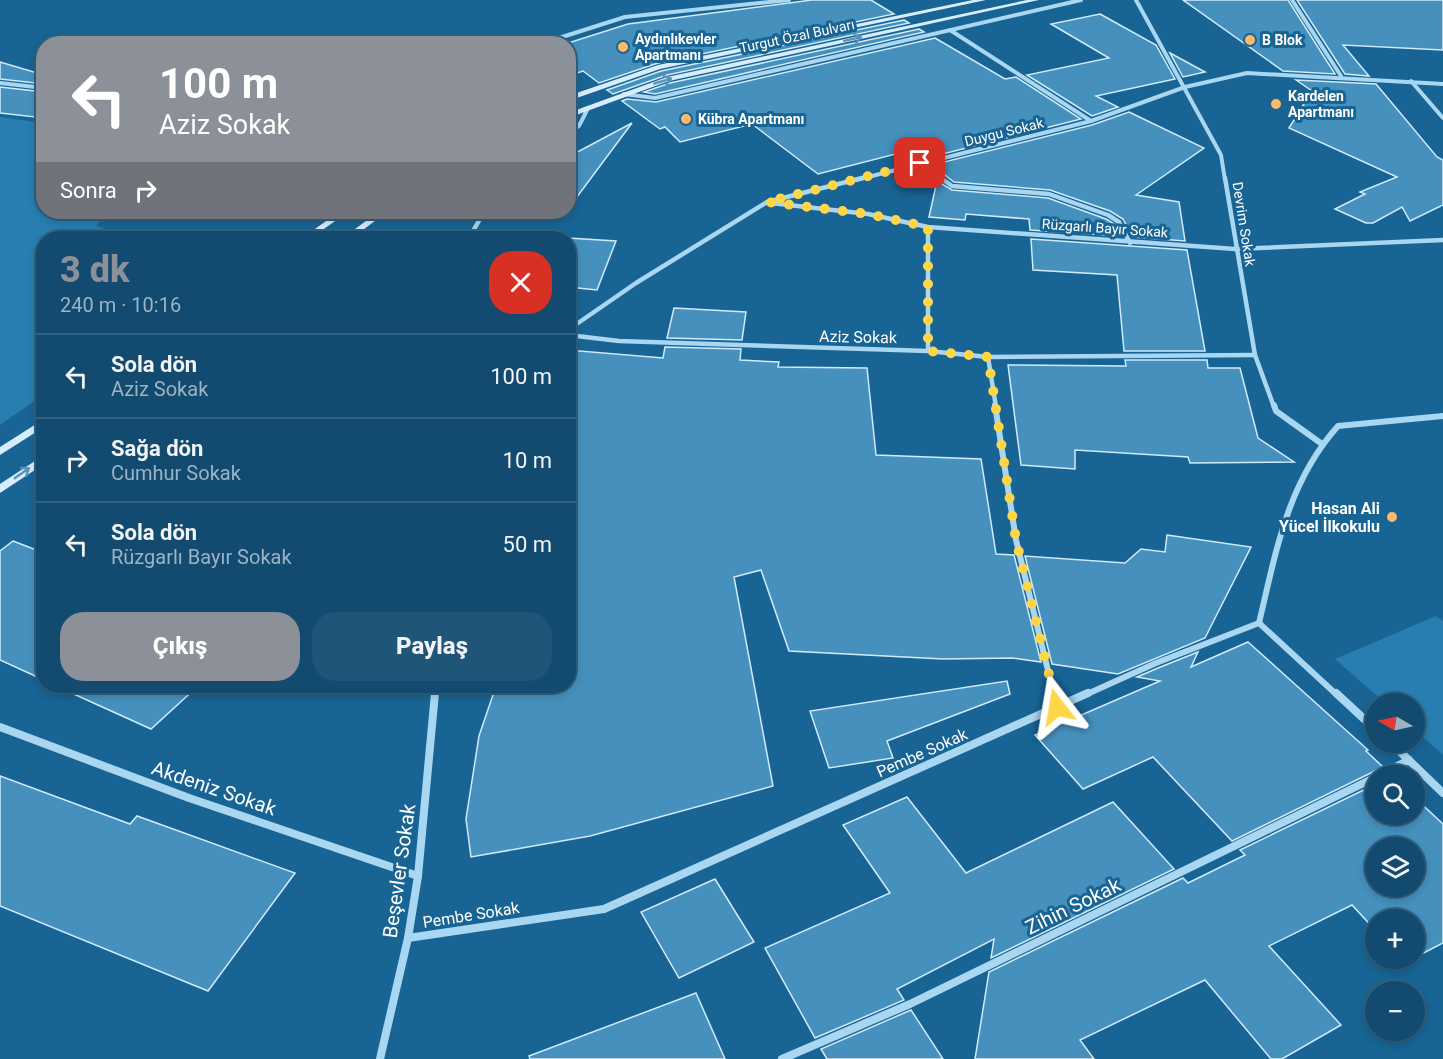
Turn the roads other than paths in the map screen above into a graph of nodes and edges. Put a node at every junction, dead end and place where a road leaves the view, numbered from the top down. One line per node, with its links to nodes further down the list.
1 (789, 0): 8 (street)
2 (983, 0): 16 (street, Turgut Özal Bulvarı)
3 (1036, 0): 15 (street, Turgut Özal Bulvarı, one-way to 3)
4 (1081, 0): 7 (street)
5 (1136, 0): 14 (street, Devrim Sokak)
6 (1292, 0): 9 (street)
7 (951, 30): 15 (street); 20 (street)
8 (565, 36)
9 (1341, 76): 10 (street, Duygu Sokak); 14 (street, Duygu Sokak)
10 (1411, 81): 12 (street, Duygu Sokak); 19 (street)
11 (0, 83): 13 (street)
12 (1443, 84)
13 (36, 87)
14 (1185, 87): 20 (street, Duygu Sokak); 31 (street, Devrim Sokak)
15 (622, 94): 17 (street, Turgut Özal Bulvarı)
16 (576, 96)
17 (588, 108): 18 (street, Turgut Özal Bulvarı); 21 (street)
18 (576, 113)
19 (1443, 118)
20 (1091, 122): 22 (street, Duygu Sokak)
21 (576, 128)
22 (920, 163): 23 (street, Duygu Sokak); 30 (street)
23 (767, 202): 26 (street, Rüzgarlı Bayır Sokak); 32 (street, Duygu Sokak)
24 (334, 219): 27 (street)
25 (373, 219): 28 (street)
26 (928, 227): 30 (street, Rüzgarlı Bayır Sokak); 34 (street)
27 (316, 231)
28 (357, 231)
29 (1443, 240): 31 (street, Rüzgarlı Bayır Sokak)
30 (1130, 243): 31 (street, Rüzgarlı Bayır Sokak)
31 (1236, 249): 35 (street, Devrim Sokak)
32 (576, 325)
33 (576, 336): 34 (street, Aziz Sokak)
34 (928, 351): 36 (street, Aziz Sokak)
35 (1255, 355): 36 (street, Aziz Sokak); 39 (street, Devrim Sokak)
36 (988, 357): 45 (street)
37 (1443, 416): 39 (street)
38 (36, 427): 40 (street)
39 (1322, 444): 43 (street)
40 (0, 452)
41 (36, 464): 42 (street, one-way to 41)
42 (0, 489)
43 (1259, 623): 45 (street, Pembe Sokak); 46 (street)
44 (435, 693): 53 (street, Beşevler Sokak)
45 (1057, 707): 54 (street, Pembe Sokak)
46 (1365, 719)
47 (0, 727): 53 (street, Akdeniz Sokak)
48 (1402, 753): 49 (street)
49 (1409, 760): 50 (street, Zihin Sokak); 52 (street)
50 (1399, 765)
51 (1365, 782): 56 (street, Zihin Sokak)
52 (1443, 793)
53 (418, 876): 54 (street, Beşevler Sokak)
54 (408, 938): 55 (street, Beşevler Sokak)
55 (380, 1059)
56 (782, 1059)

